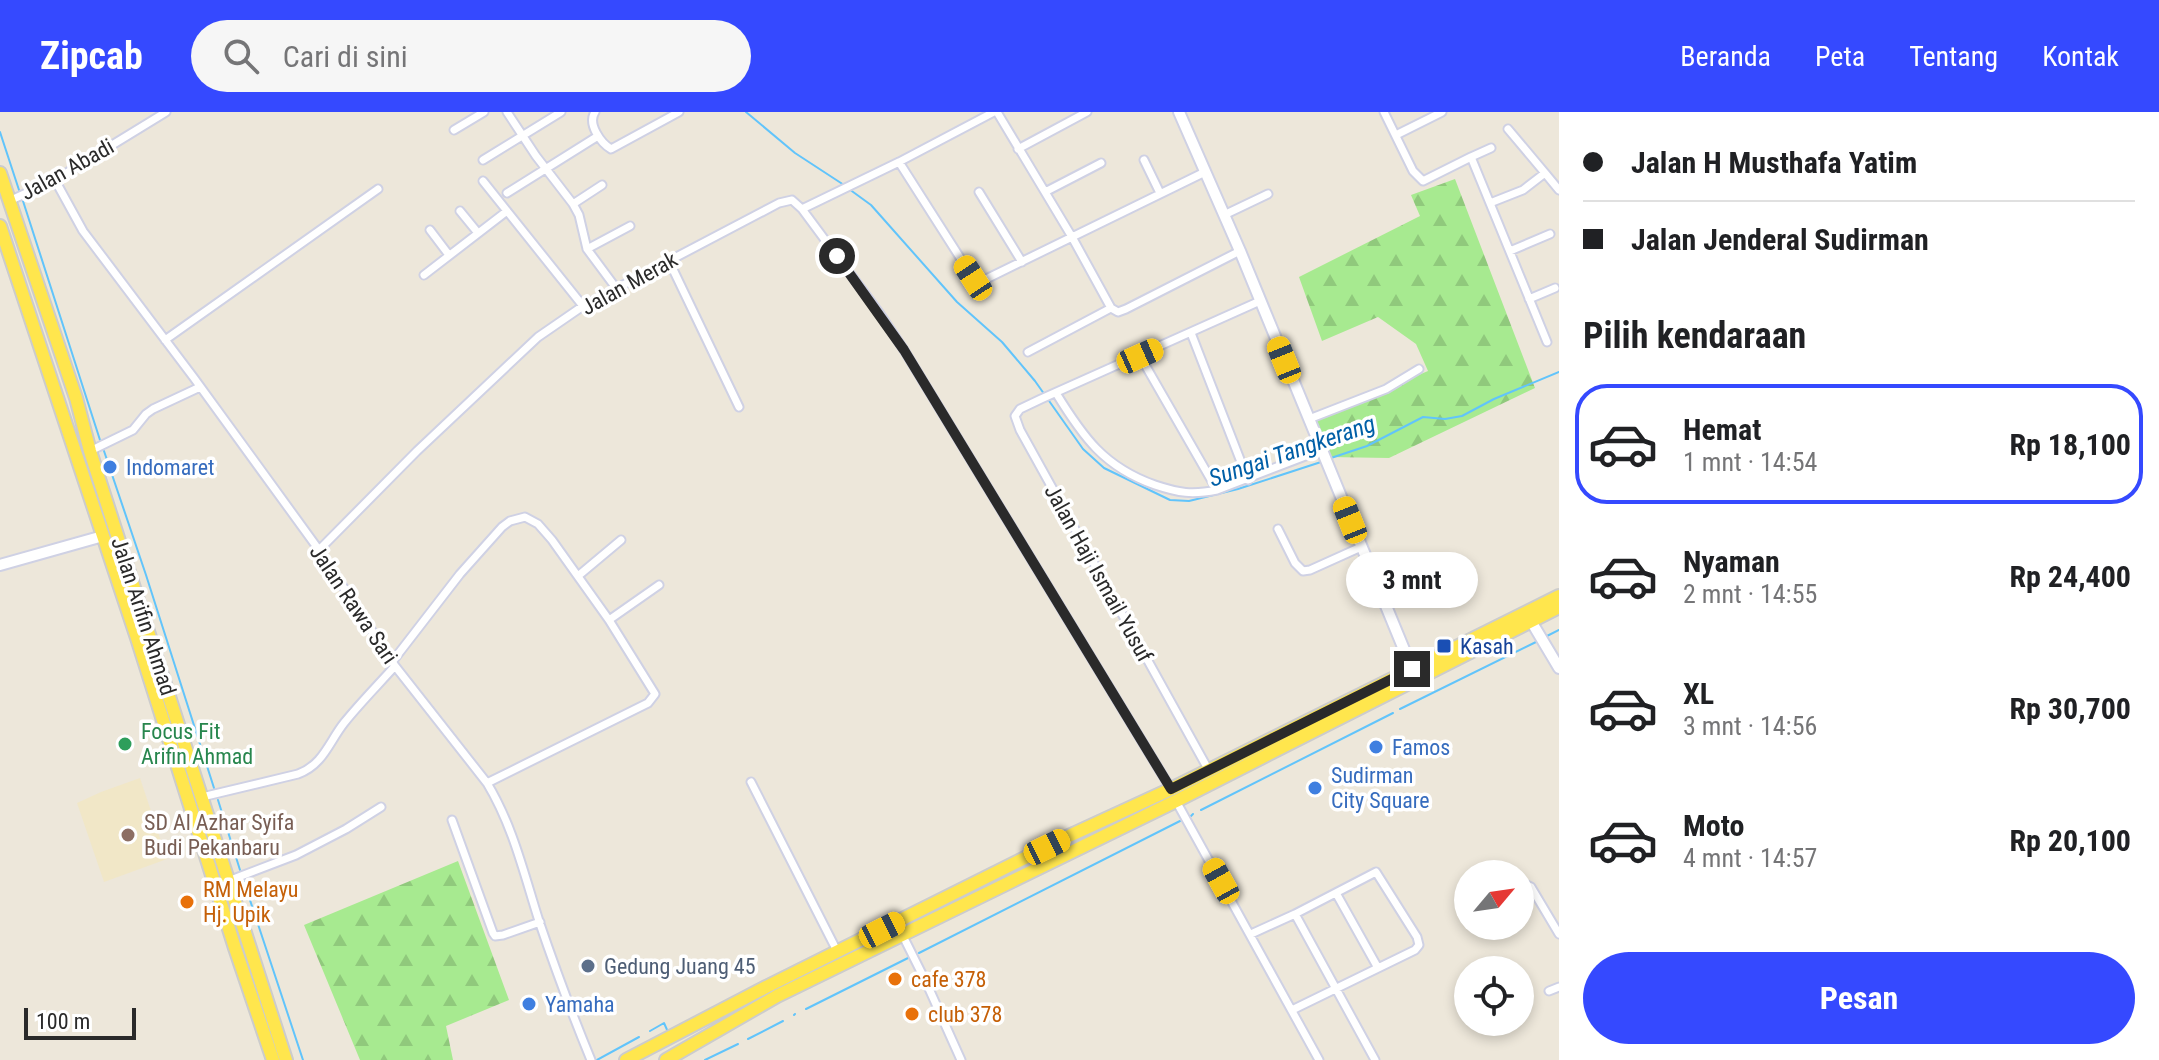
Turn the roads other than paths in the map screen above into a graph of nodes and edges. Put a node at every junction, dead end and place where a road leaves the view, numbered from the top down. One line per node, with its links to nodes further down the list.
1 (166, 112): 30 (street, Jalan Abadi)
2 (484, 112): 15 (street)
3 (507, 112): 17 (street)
4 (561, 112): 17 (street)
5 (593, 112): 18 (street)
6 (679, 112): 18 (street)
7 (969, 112): 13 (street)
8 (995, 112): 13 (street, Jalan Merak); 20 (street)
9 (1087, 112): 20 (street)
10 (1179, 112): 27 (street)
11 (1384, 112): 16 (street)
12 (1442, 112): 16 (street)
13 (975, 122): 24 (street, Jalan Merak)
14 (1508, 129): 29 (street)
15 (454, 130)
16 (1396, 135): 21 (street)
17 (521, 136): 22 (street); 26 (street)
18 (598, 136): 26 (street)
19 (1491, 148): 21 (street)
20 (1018, 149): 36 (street)
21 (1471, 157): 41 (street)
22 (483, 160)
23 (1144, 160): 38 (street)
24 (899, 162): 43 (street, Jalan Merak); 58 (street)
25 (1101, 163): 36 (street)
26 (545, 169): 37 (street); 42 (street)
27 (1205, 172): 38 (street); 46 (street)
28 (0, 173): 40 (main road, Jalan Arifin Ahmad)
29 (1545, 173): 34 (street); 41 (street)
30 (55, 180): 40 (street, Jalan Abadi); 67 (street, Jalan Rawa Sari)
31 (483, 181): 45 (street)
32 (602, 185): 42 (street)
33 (378, 189): 67 (street)
34 (1559, 190)
35 (979, 192): 58 (street)
36 (1045, 192): 52 (street)
37 (507, 193)
38 (1160, 193): 52 (street)
39 (1268, 194): 46 (street)
40 (9, 201): 76 (main road, Jalan Arifin Ahmad)
41 (1490, 203): 55 (street)
42 (573, 204): 53 (street)
43 (802, 209): 57 (street, Jalan Merak); 100 (street)
44 (460, 211): 50 (street)
45 (507, 211): 50 (street); 64 (street)
46 (1224, 215): 54 (street)
47 (0, 226): 81 (main road, Jalan Arifin Ahmad)
48 (630, 226): 53 (street)
49 (430, 230): 56 (street)
50 (478, 233): 56 (street)
51 (1550, 234): 55 (street)
52 (1072, 237): 58 (street); 65 (street)
53 (587, 249): 60 (street)
54 (1240, 251): 63 (street); 65 (street)
55 (1510, 251): 62 (street)
56 (449, 255): 59 (street)
57 (669, 261): 60 (street, Jalan Merak); 74 (street)
58 (1022, 262)
59 (424, 275)
60 (616, 288): 64 (street, Jalan Merak)
61 (1555, 288): 62 (street)
62 (1529, 299): 68 (street)
63 (1260, 301): 66 (street, Jalan Haji Ismail Yusuf); 75 (street)
64 (583, 306): 84 (street, Jalan Merak)
65 (1111, 308): 69 (street)
66 (1191, 333): 70 (street, Jalan Haji Ismail Yusuf); 78 (street)
67 (165, 340): 72 (street, Jalan Rawa Sari)
68 (1547, 342)
69 (1028, 352)
70 (1140, 356): 73 (street, Jalan Haji Ismail Yusuf); 79 (street)
71 (1419, 369): 75 (street)
72 (200, 387): 76 (street); 84 (street, Jalan Rawa Sari)
73 (1055, 394): 79 (street); 97 (street, Jalan Haji Ismail Yusuf)
74 (739, 407)
75 (1309, 419): 77 (street)
76 (90, 451): 95 (main road, Jalan Arifin Ahmad)
77 (1322, 451): 78 (street); 83 (street)
78 (1248, 480): 79 (street)
79 (1217, 490)
80 (1278, 529): 83 (street)
81 (99, 537): 85 (street); 96 (main road, Jalan Arifin Ahmad)
82 (621, 540): 86 (street)
83 (1361, 547): 94 (street)
84 (319, 550): 92 (street, Jalan Rawa Sari)
85 (0, 565)
86 (578, 576): 90 (street); 92 (street)
87 (659, 585): 90 (street)
88 (1559, 596): 94 (main road)
89 (1559, 607): 91 (main road)
90 (609, 620): 99 (street)
91 (1531, 621): 93 (street); 100 (main road)
92 (394, 664): 99 (street, Jalan Rawa Sari); 101 (street)
93 (1559, 668)
94 (1412, 669): 97 (main road)
95 (167, 686): 96 (main road); 101 (main road, Jalan Arifin Ahmad)
96 (154, 690): 121 (main road, Jalan Arifin Ahmad)
97 (1208, 769): 100 (main road)
98 (751, 782): 114 (street)
99 (487, 783): 110 (street, Jalan Rawa Sari)
100 (1173, 795): 104 (main road); 105 (main road); 112 (street)
101 (202, 797): 106 (main road, Jalan Arifin Ahmad)
102 (381, 807): 106 (street)
103 (452, 820): 110 (street)
104 (1071, 835): 105 (main road); 114 (main road)
105 (1078, 848): 111 (main road)
106 (228, 881): 122 (main road, Jalan Arifin Ahmad)
107 (1534, 892): 113 (street)
108 (1336, 893): 109 (street); 115 (street); 115 (street)
109 (1295, 914): 112 (street); 117 (street)
110 (540, 922): 123 (street, Jalan Rawa Sari)
111 (902, 934): 120 (main road); 127 (street)
112 (1251, 934): 119 (street)
113 (1559, 934)
114 (837, 952): 124 (main road)
115 (1378, 968): 117 (street)
116 (1559, 987): 118 (street)
117 (1336, 989): 119 (street); 129 (street)
118 (1549, 991)
119 (1292, 1010): 128 (street)
120 (688, 1047): 125 (main road); 126 (main road)
121 (273, 1060)
122 (286, 1060)
123 (591, 1060)
124 (626, 1060)
125 (666, 1060)
126 (695, 1060)
127 (961, 1060)
128 (1319, 1060)
129 (1375, 1060)

